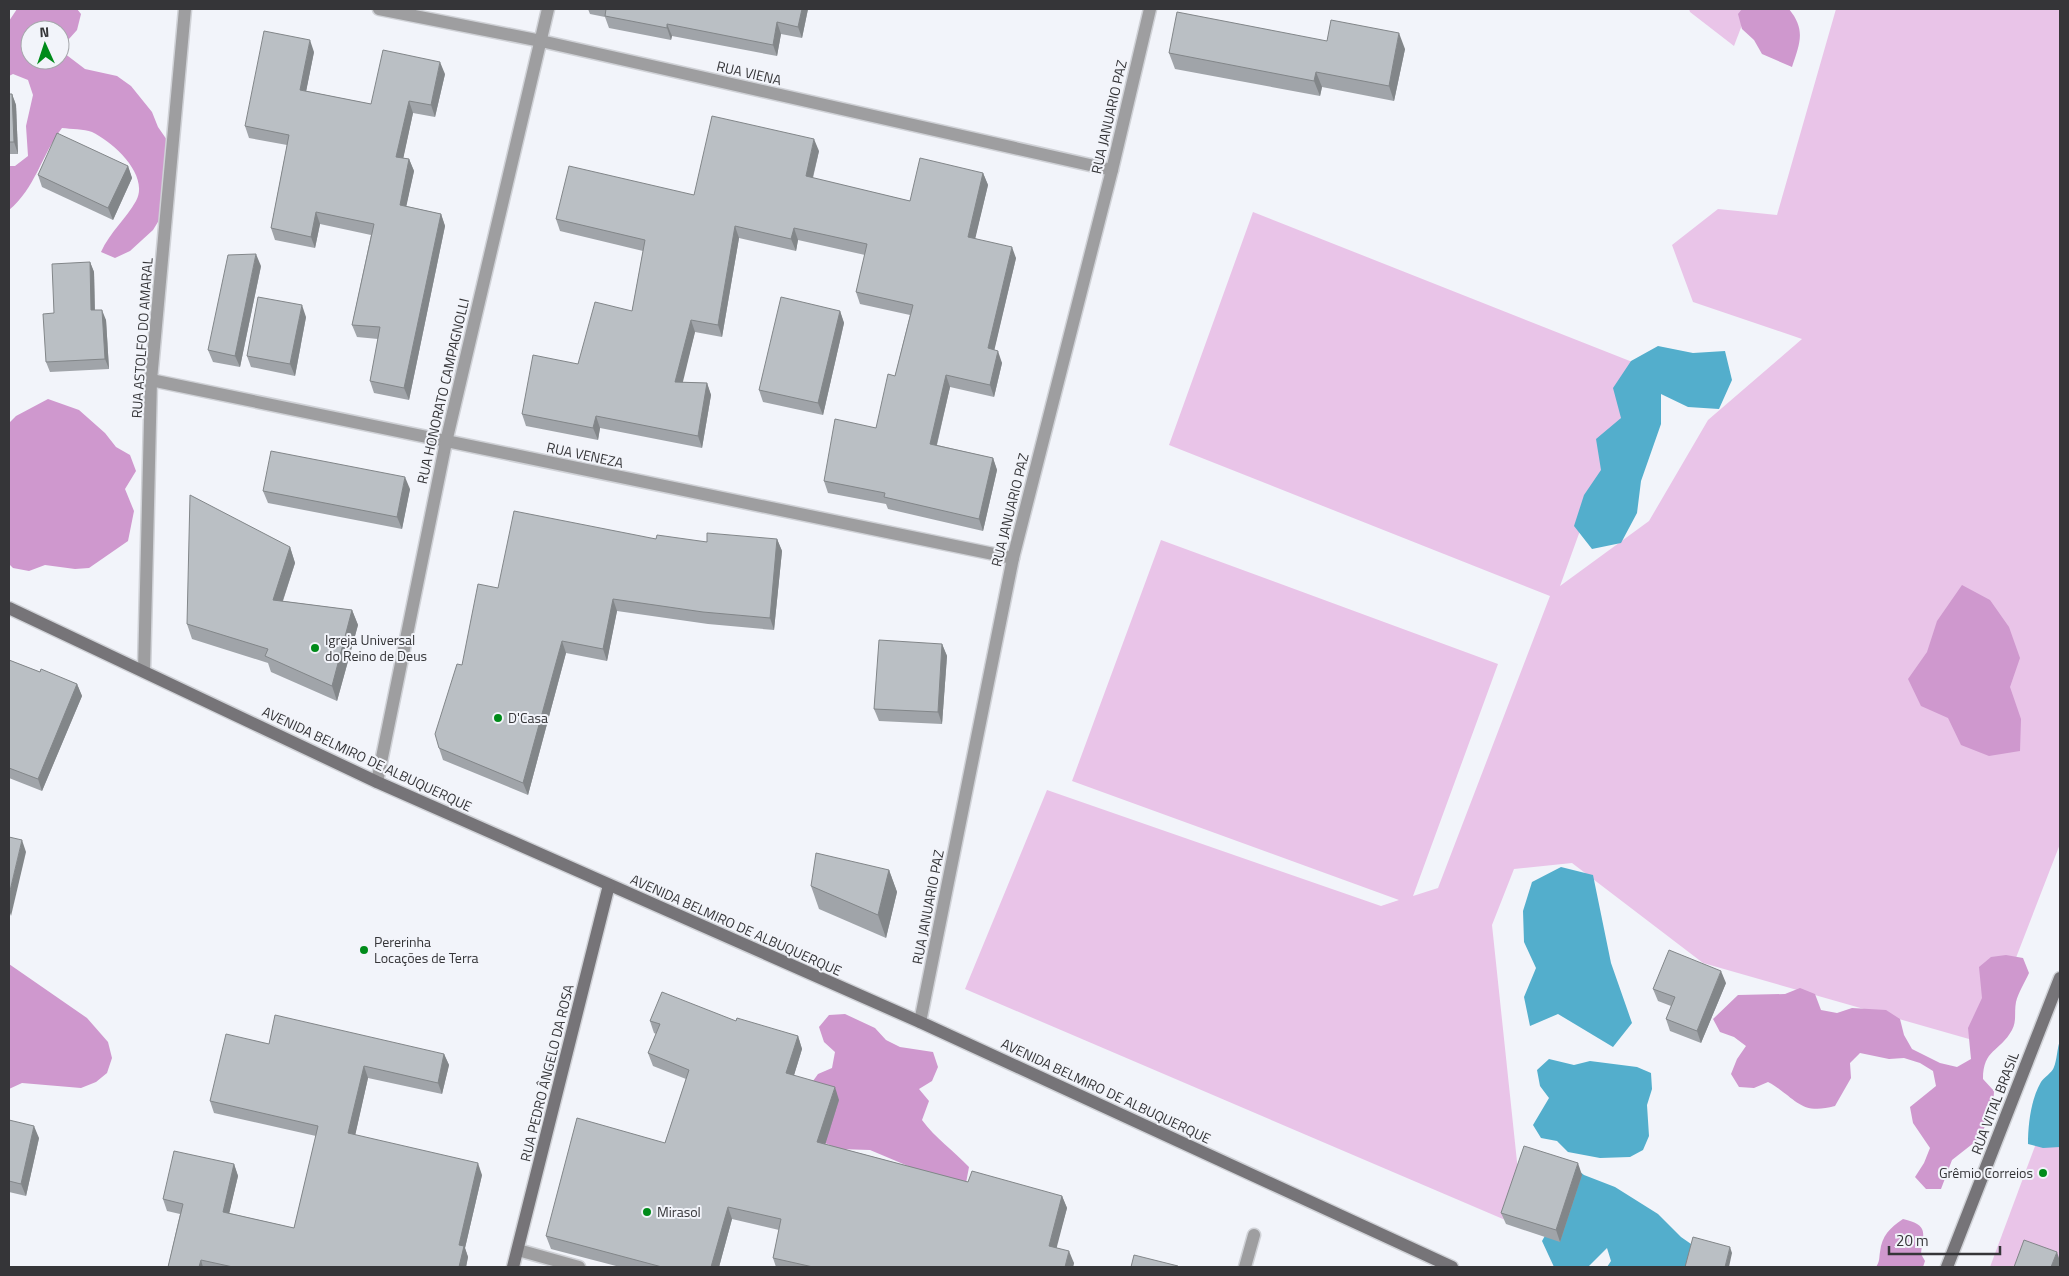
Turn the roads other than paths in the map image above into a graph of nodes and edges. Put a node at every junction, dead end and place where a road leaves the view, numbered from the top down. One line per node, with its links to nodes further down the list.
1 (185, 9): 7 (street, RUA ASTOLFO DO AMARAL)
2 (379, 9): 5 (street, RUA VIENA)
3 (548, 9): 5 (street, RUA HONORATO CAMPAGNOLLI)
4 (1150, 9): 6 (street, RUA JANUARIO PAZ)
5 (541, 41): 6 (street, RUA VIENA); 8 (street, RUA HONORATO CAMPAGNOLLI)
6 (1112, 170): 9 (street, RUA JANUARIO PAZ)
7 (152, 380): 8 (street, RUA VENEZA); 11 (street, RUA ASTOLFO DO AMARAL)
8 (446, 442): 9 (street, RUA VENEZA); 12 (street, RUA HONORATO CAMPAGNOLLI)
9 (1013, 558): 15 (street, RUA JANUARIO PAZ)
10 (9, 608): 11 (main road, AVENIDA BELMIRO DE ALBUQUERQUE)
11 (144, 671): 12 (main road, AVENIDA BELMIRO DE ALBUQUERQUE)
12 (377, 782): 13 (main road, AVENIDA BELMIRO DE ALBUQUERQUE)
13 (610, 885): 15 (main road, AVENIDA BELMIRO DE ALBUQUERQUE); 17 (main road, RUA PEDRO ÂNGELO DA ROSA)
14 (2060, 978): 22 (main road, RUA VITAL BRASIL)
15 (920, 1022): 21 (main road, AVENIDA BELMIRO DE ALBUQUERQUE)
16 (1254, 1235): 20 (street)
17 (518, 1250): 18 (main road, RUA PEDRO ÂNGELO DA ROSA); 19 (street)
18 (513, 1267)
19 (578, 1267)
20 (1245, 1267)
21 (1452, 1267)
22 (1947, 1267)

